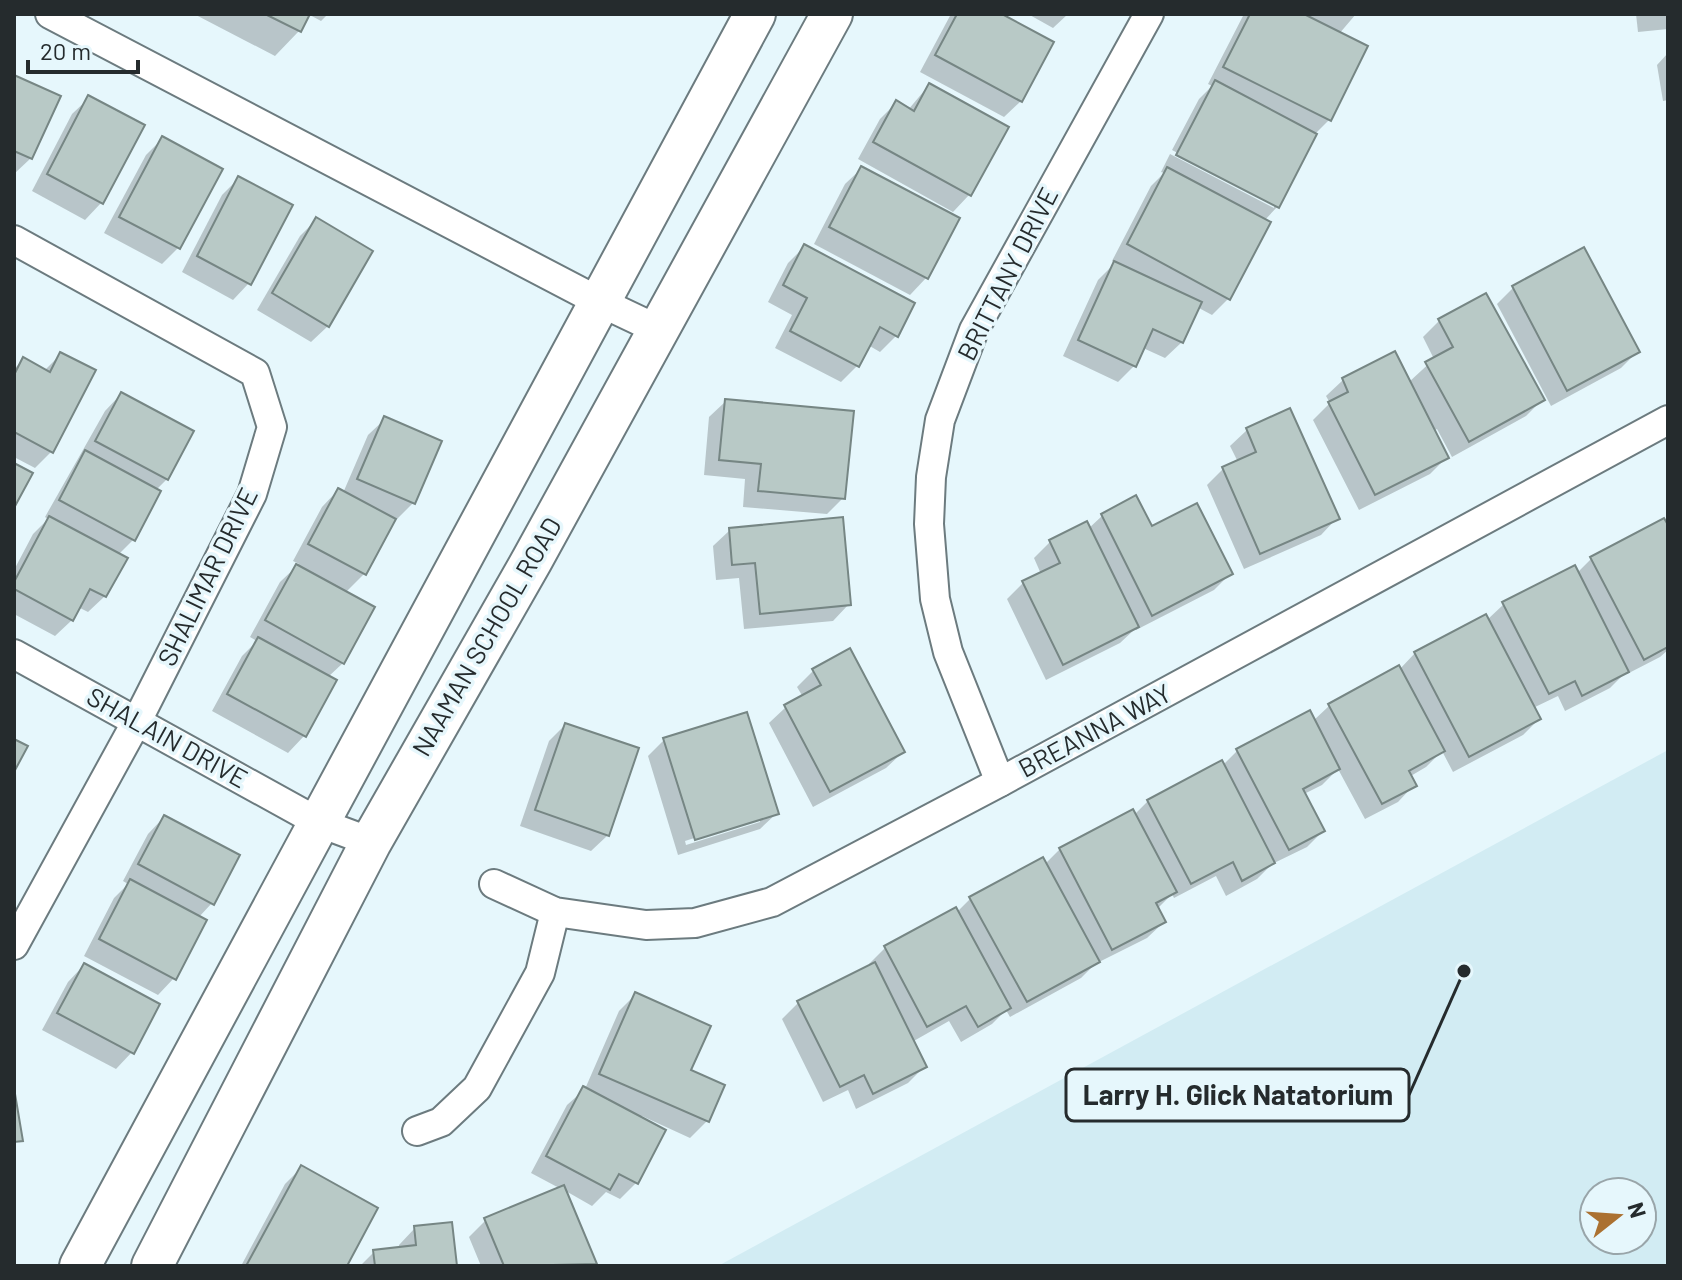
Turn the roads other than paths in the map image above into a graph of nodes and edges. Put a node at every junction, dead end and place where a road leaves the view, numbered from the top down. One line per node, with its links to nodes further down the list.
1 (50, 14): 6 (street)
2 (755, 14): 6 (main road)
3 (832, 14): 7 (main road, NAAMAN SCHOOL ROAD)
4 (1149, 14): 11 (street, BRITTANY DRIVE)
5 (14, 240): 10 (street, SHALIMAR DRIVE)
6 (600, 302): 7 (street); 12 (main road)
7 (659, 330): 13 (main road, NAAMAN SCHOOL ROAD)
8 (1668, 420): 11 (street, BREANNA WAY)
9 (14, 654): 10 (street, SHALAIN DRIVE)
10 (137, 721): 12 (street, SHALAIN DRIVE); 16 (street, SHALIMAR DRIVE)
11 (1000, 782): 15 (street, BREANNA WAY)
12 (320, 823): 13 (street); 18 (main road)
13 (371, 842): 19 (main road, NAAMAN SCHOOL ROAD)
14 (494, 884): 15 (street, BREANNA WAY)
15 (555, 912): 17 (street)
16 (14, 945)
17 (417, 1131)
18 (80, 1266)
19 (152, 1266)

